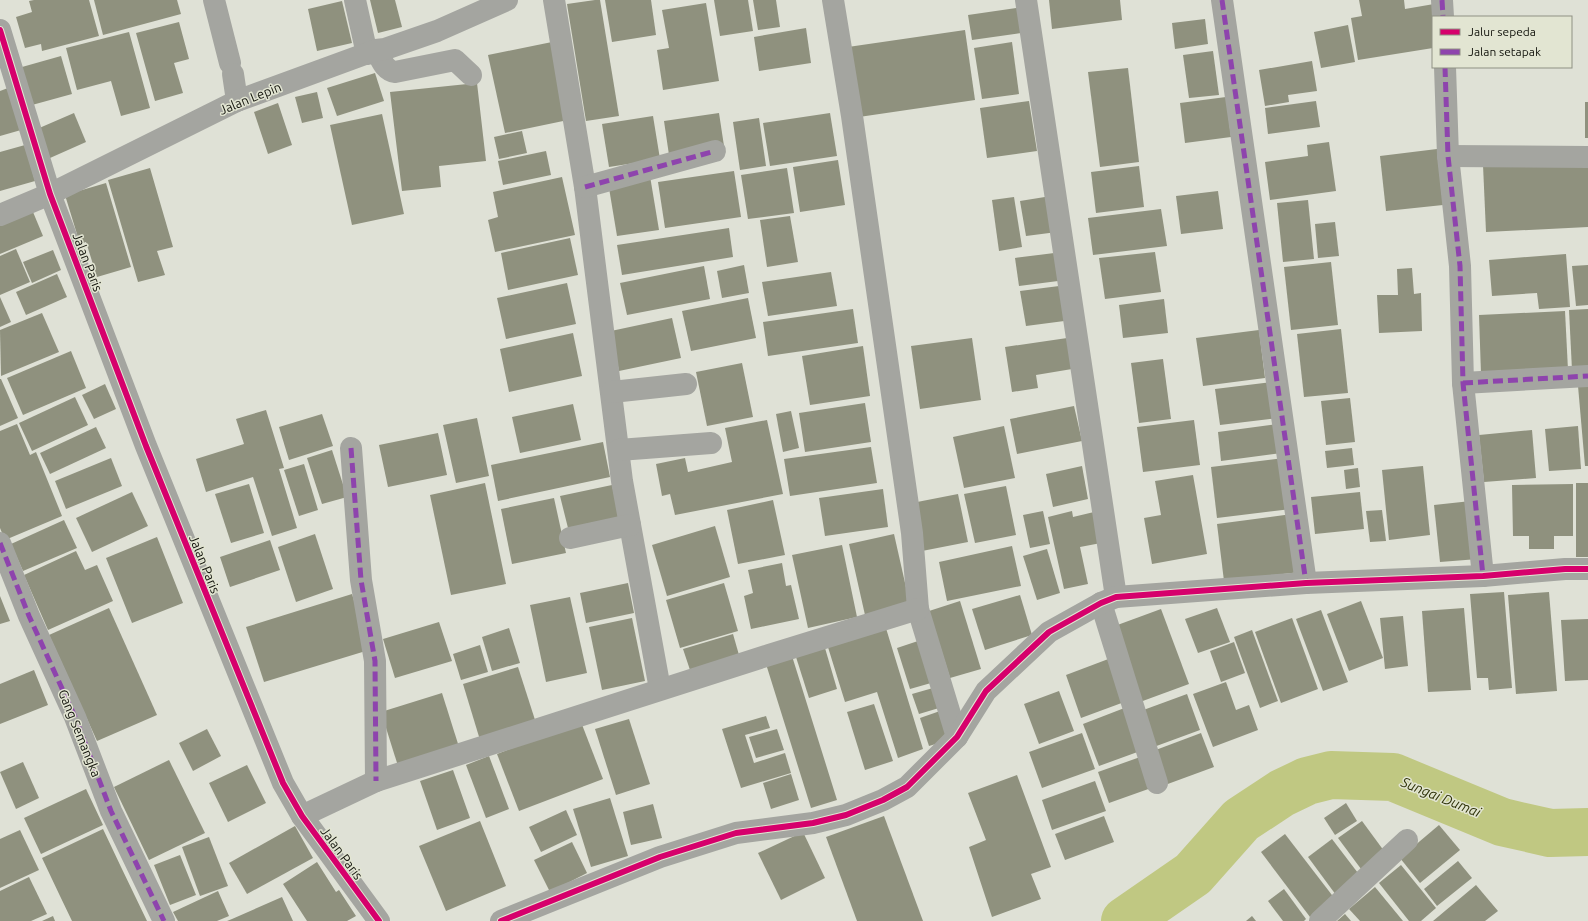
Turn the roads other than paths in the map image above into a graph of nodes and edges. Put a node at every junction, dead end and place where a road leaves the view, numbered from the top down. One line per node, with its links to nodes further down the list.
1 (214, 0): 14 (street)
2 (355, 0): 11 (street)
3 (507, 0): 11 (street, Jalan Lepin)
4 (554, 0): 18 (street)
5 (833, 0): 35 (street)
6 (1026, 0): 34 (street)
7 (1222, 0): 33 (street)
8 (1442, 0): 9 (street)
9 (1443, 16)
10 (0, 30): 19 (street, Jalan Paris)
11 (371, 52): 13 (street); 14 (street, Jalan Lepin)
12 (1445, 68): 16 (street)
13 (470, 75)
14 (237, 101): 19 (street, Jalan Lepin)
15 (715, 152): 18 (street)
16 (1448, 156): 17 (street); 22 (street)
17 (1588, 156)
18 (585, 187): 24 (street)
19 (50, 194): 20 (street, Jalan Lepin); 40 (street, Jalan Paris)
20 (0, 215)
21 (1588, 376): 22 (street)
22 (1463, 383): 32 (street)
23 (686, 384): 24 (street)
24 (612, 392): 27 (street)
25 (711, 443): 27 (street)
26 (351, 448): 38 (street)
27 (619, 450): 28 (street)
28 (630, 525): 29 (street); 36 (street)
29 (570, 538)
30 (0, 543): 42 (street, Gang Semangka)
31 (1588, 569): 32 (street)
32 (1483, 576): 33 (street)
33 (1306, 583): 34 (street)
34 (1108, 600): 37 (street); 39 (street)
35 (918, 609): 36 (street); 37 (street)
36 (660, 689): 38 (street)
37 (957, 737): 44 (street)
38 (376, 781): 40 (street)
39 (1157, 783)
40 (302, 816): 43 (street, Jalan Paris)
41 (1407, 840): 45 (street)
42 (164, 921)
43 (379, 921)
44 (501, 921)
45 (1320, 921)

